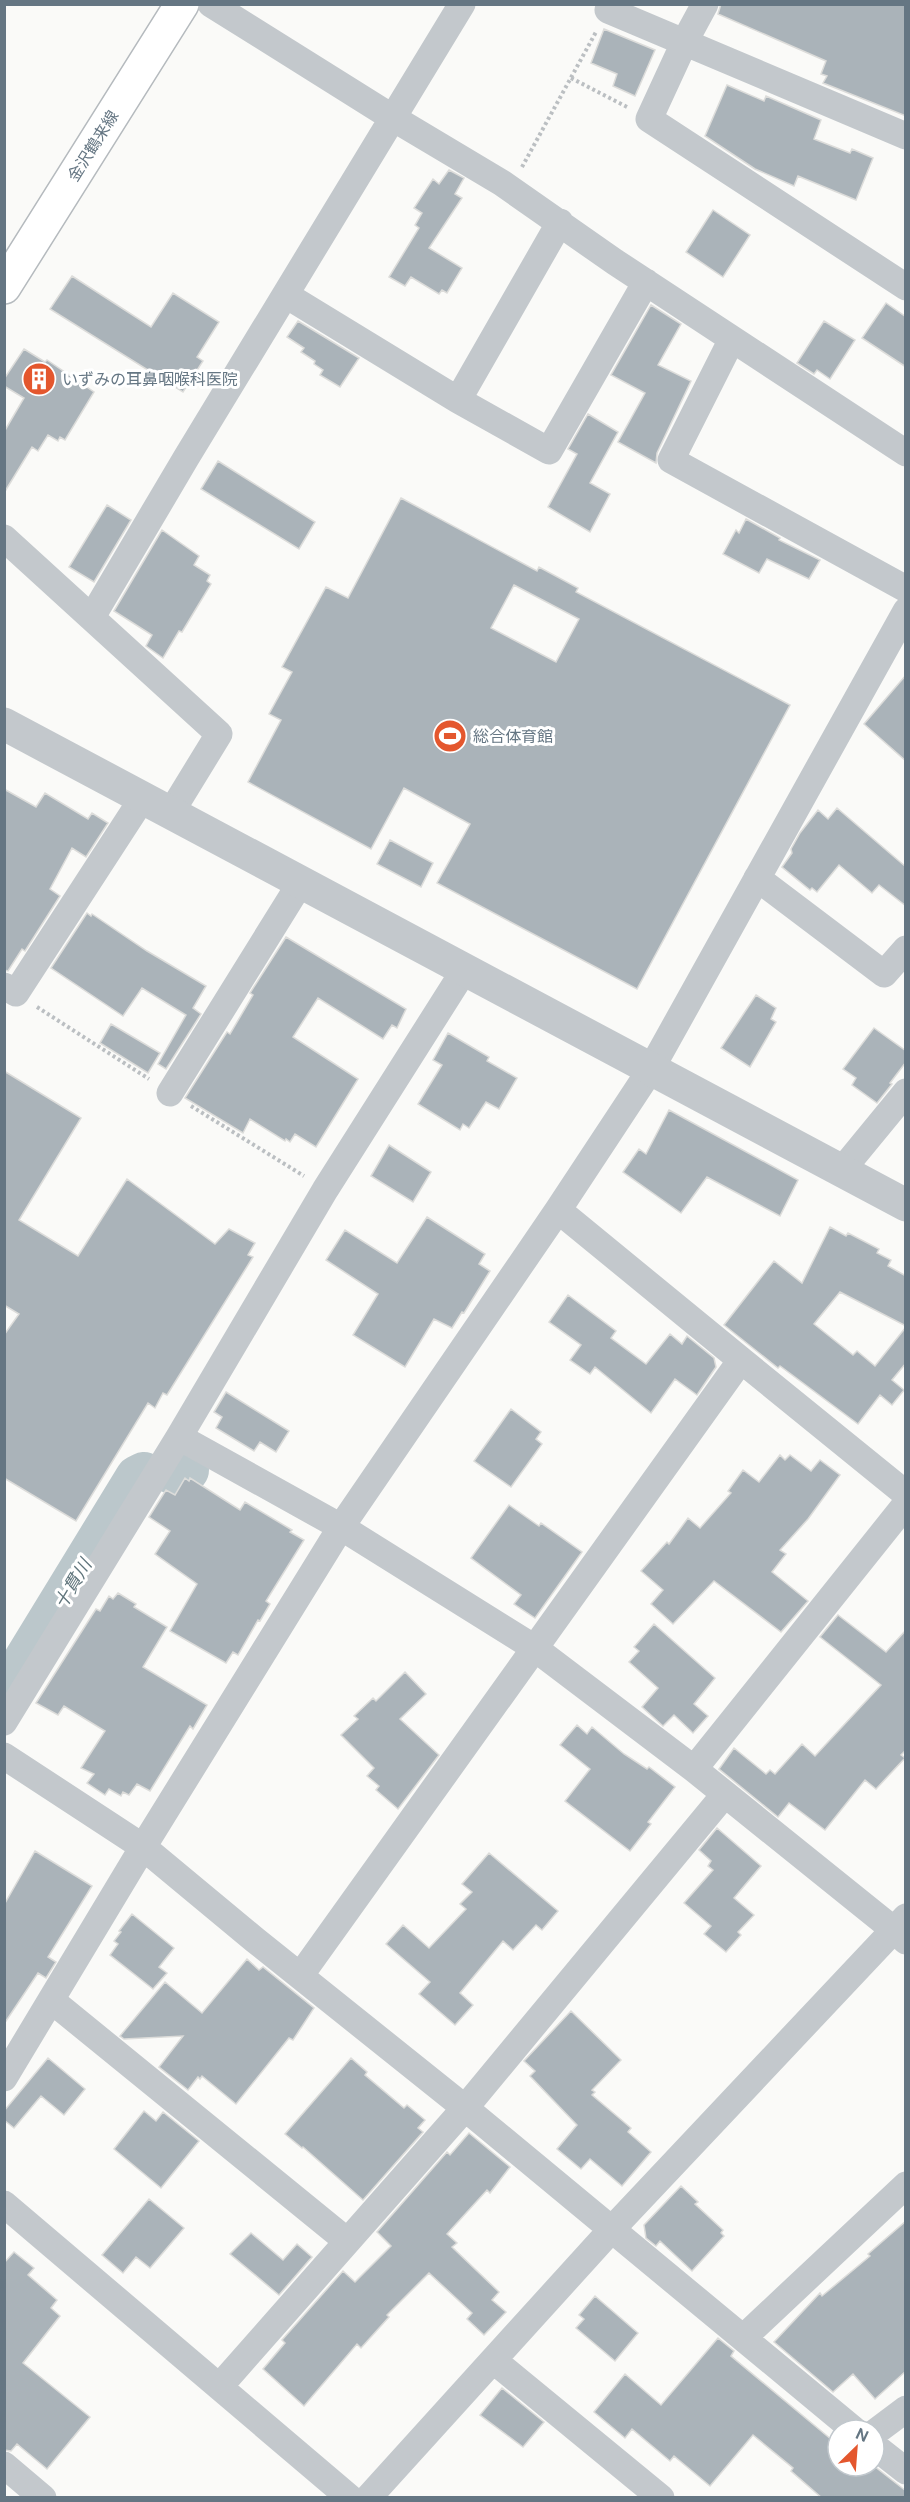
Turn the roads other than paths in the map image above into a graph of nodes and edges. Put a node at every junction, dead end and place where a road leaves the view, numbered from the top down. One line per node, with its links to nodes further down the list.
1 (182, 4): 11 (main road, 金沢鶴来線)
2 (211, 4): 7 (street)
3 (462, 4): 7 (street)
4 (705, 4): 6 (street)
5 (608, 10): 6 (street)
6 (685, 41): 8 (street); 12 (street)
7 (393, 118): 9 (street); 13 (street)
8 (906, 136)
9 (560, 222): 10 (street); 15 (street)
10 (646, 282): 14 (street); 15 (street)
11 (4, 287)
12 (906, 287)
13 (286, 296): 15 (street); 19 (street)
14 (732, 339): 16 (street); 18 (street)
15 (458, 400)
16 (906, 453)
17 (4, 538): 19 (street)
18 (906, 589)
19 (92, 617): 22 (street)
20 (903, 622): 23 (street)
21 (4, 724): 22 (street)
22 (156, 806): 24 (street); 27 (street)
23 (758, 878): 25 (street); 28 (street)
24 (301, 882): 26 (street); 30 (street)
25 (906, 949)
26 (465, 969): 28 (street); 35 (street)
27 (4, 986)
28 (651, 1069): 31 (street); 33 (street)
29 (906, 1092): 31 (street)
30 (171, 1093)
31 (842, 1170): 32 (street)
32 (906, 1205)
33 (558, 1210): 34 (street); 38 (street)
34 (741, 1360): 36 (street); 39 (street)
35 (179, 1437): 38 (street); 40 (street)
36 (906, 1494)
37 (906, 1504): 42 (street)
38 (341, 1527): 39 (street); 44 (street)
39 (533, 1647): 42 (street); 46 (street)
40 (4, 1722)
41 (4, 1756): 44 (street)
42 (694, 1769): 43 (street)
43 (725, 1794): 45 (street); 49 (street)
44 (143, 1847): 46 (street); 47 (street)
45 (902, 1929): 52 (street)
46 (300, 1976): 49 (street)
47 (51, 2000): 48 (street); 53 (street)
48 (4, 2078)
49 (465, 2108): 52 (street); 53 (street)
50 (906, 2184): 54 (street)
51 (4, 2204): 56 (street)
52 (612, 2229): 54 (street); 55 (street)
53 (346, 2241): 56 (street)
54 (743, 2338): 58 (street)
55 (494, 2360): 65 (street); 66 (street)
56 (220, 2386): 64 (street)
57 (906, 2409): 59 (street)
58 (840, 2418)
59 (886, 2424)
60 (886, 2455): 62 (street)
61 (4, 2465): 63 (street)
62 (906, 2471)
63 (43, 2498)
64 (350, 2498)
65 (368, 2498)
66 (661, 2498)

